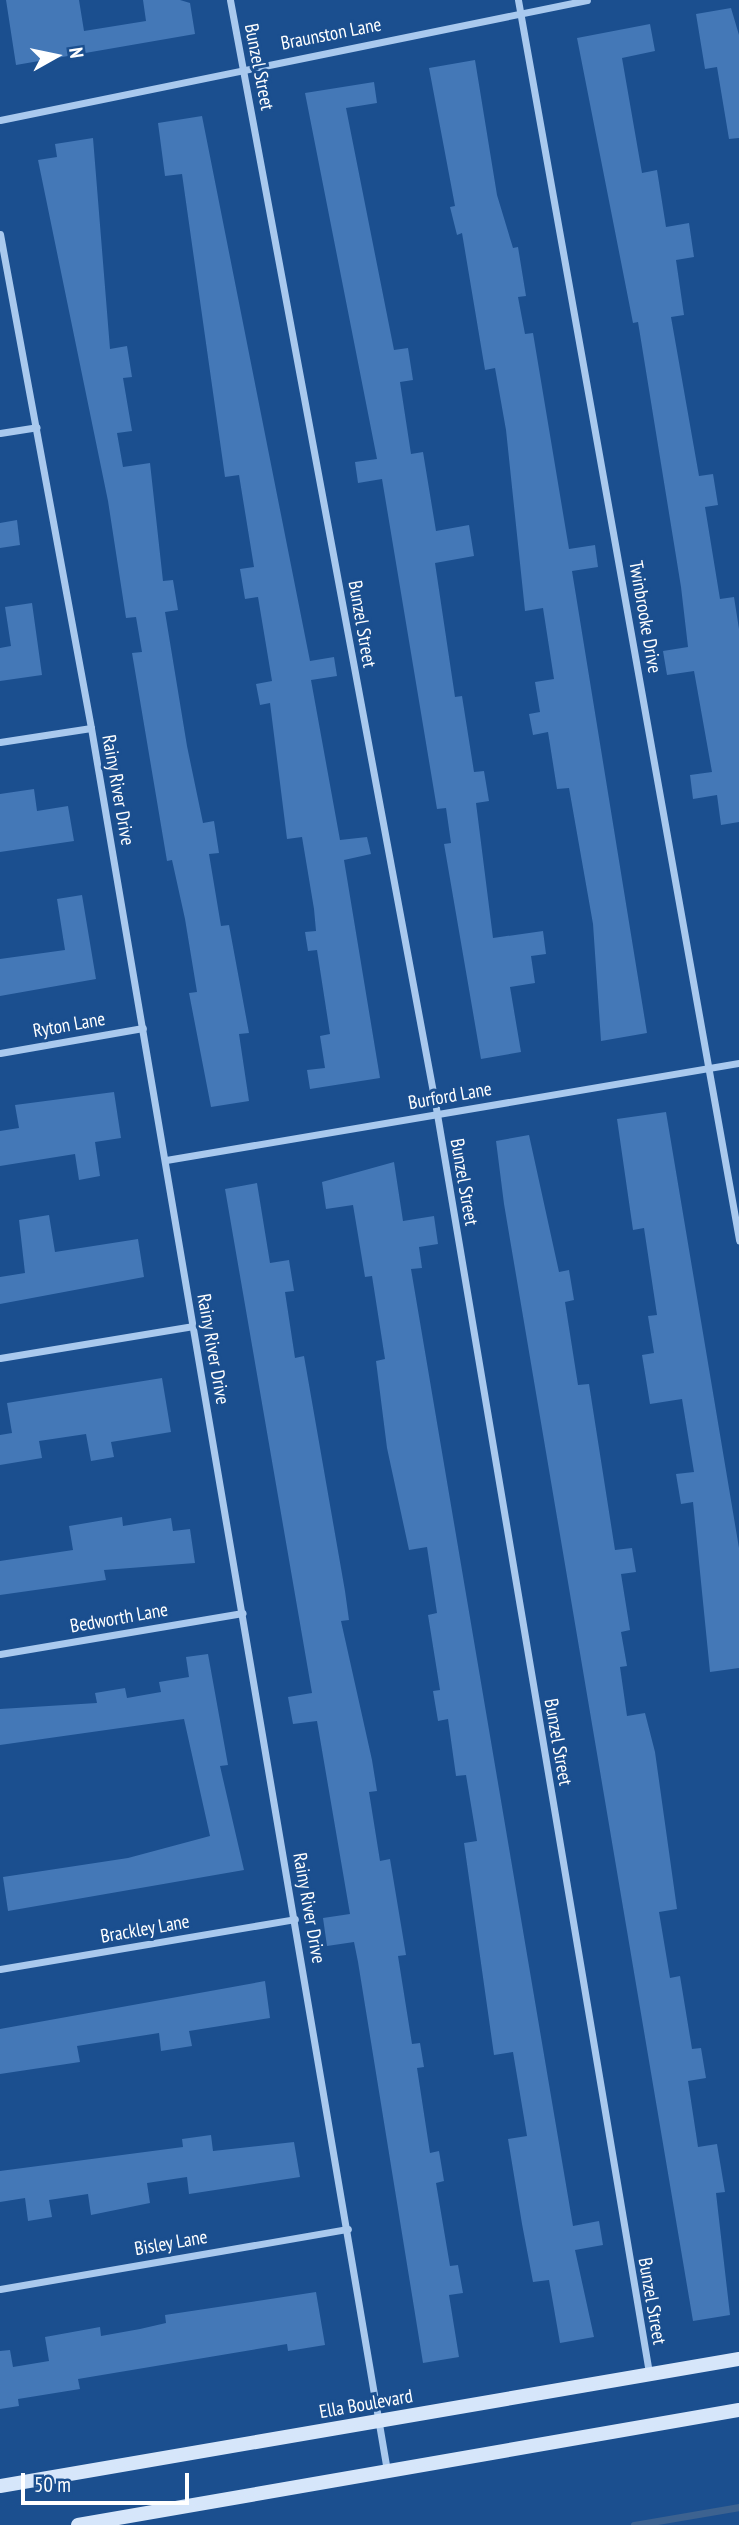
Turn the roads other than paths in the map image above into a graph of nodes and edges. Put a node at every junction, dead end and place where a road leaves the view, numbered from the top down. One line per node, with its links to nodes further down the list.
1 (230, 0): 5 (street, Bunzel Street)
2 (518, 0): 4 (street, Twinbrooke Drive)
3 (587, 0): 4 (street, Braunston Lane)
4 (521, 13): 5 (street, Braunston Lane); 15 (street, Twinbrooke Drive)
5 (243, 67): 6 (street, Braunston Lane); 16 (street, Bunzel Street)
6 (0, 120)
7 (0, 234): 8 (street, Rainy River Drive)
8 (37, 428): 9 (street); 10 (street, Rainy River Drive)
9 (0, 433)
10 (92, 728): 11 (street); 12 (street, Rainy River Drive)
11 (0, 742)
12 (143, 1028): 13 (street, Ryton Lane); 17 (street, Rainy River Drive)
13 (0, 1053)
14 (739, 1063): 15 (street, Burford Lane)
15 (710, 1068): 16 (street, Burford Lane); 18 (street, Twinbrooke Drive)
16 (437, 1114): 17 (street, Burford Lane); 28 (street, Bunzel Street)
17 (166, 1160): 19 (street, Rainy River Drive)
18 (739, 1240)
19 (193, 1326): 20 (street); 21 (street, Rainy River Drive)
20 (0, 1358)
21 (243, 1613): 22 (street, Bedworth Lane); 23 (street, Rainy River Drive)
22 (0, 1654)
23 (295, 1919): 24 (street, Brackley Lane); 25 (street, Rainy River Drive)
24 (0, 1969)
25 (348, 2229): 26 (street, Bisley Lane); 30 (street, Rainy River Drive)
26 (0, 2289)
27 (739, 2358): 28 (main road, Ella Boulevard)
28 (649, 2374): 30 (main road, Ella Boulevard)
29 (739, 2410): 31 (main road)
30 (380, 2422): 31 (street, Rainy River Drive); 32 (main road, Ella Boulevard)
31 (387, 2470): 33 (main road)
32 (0, 2486)
33 (78, 2525)

